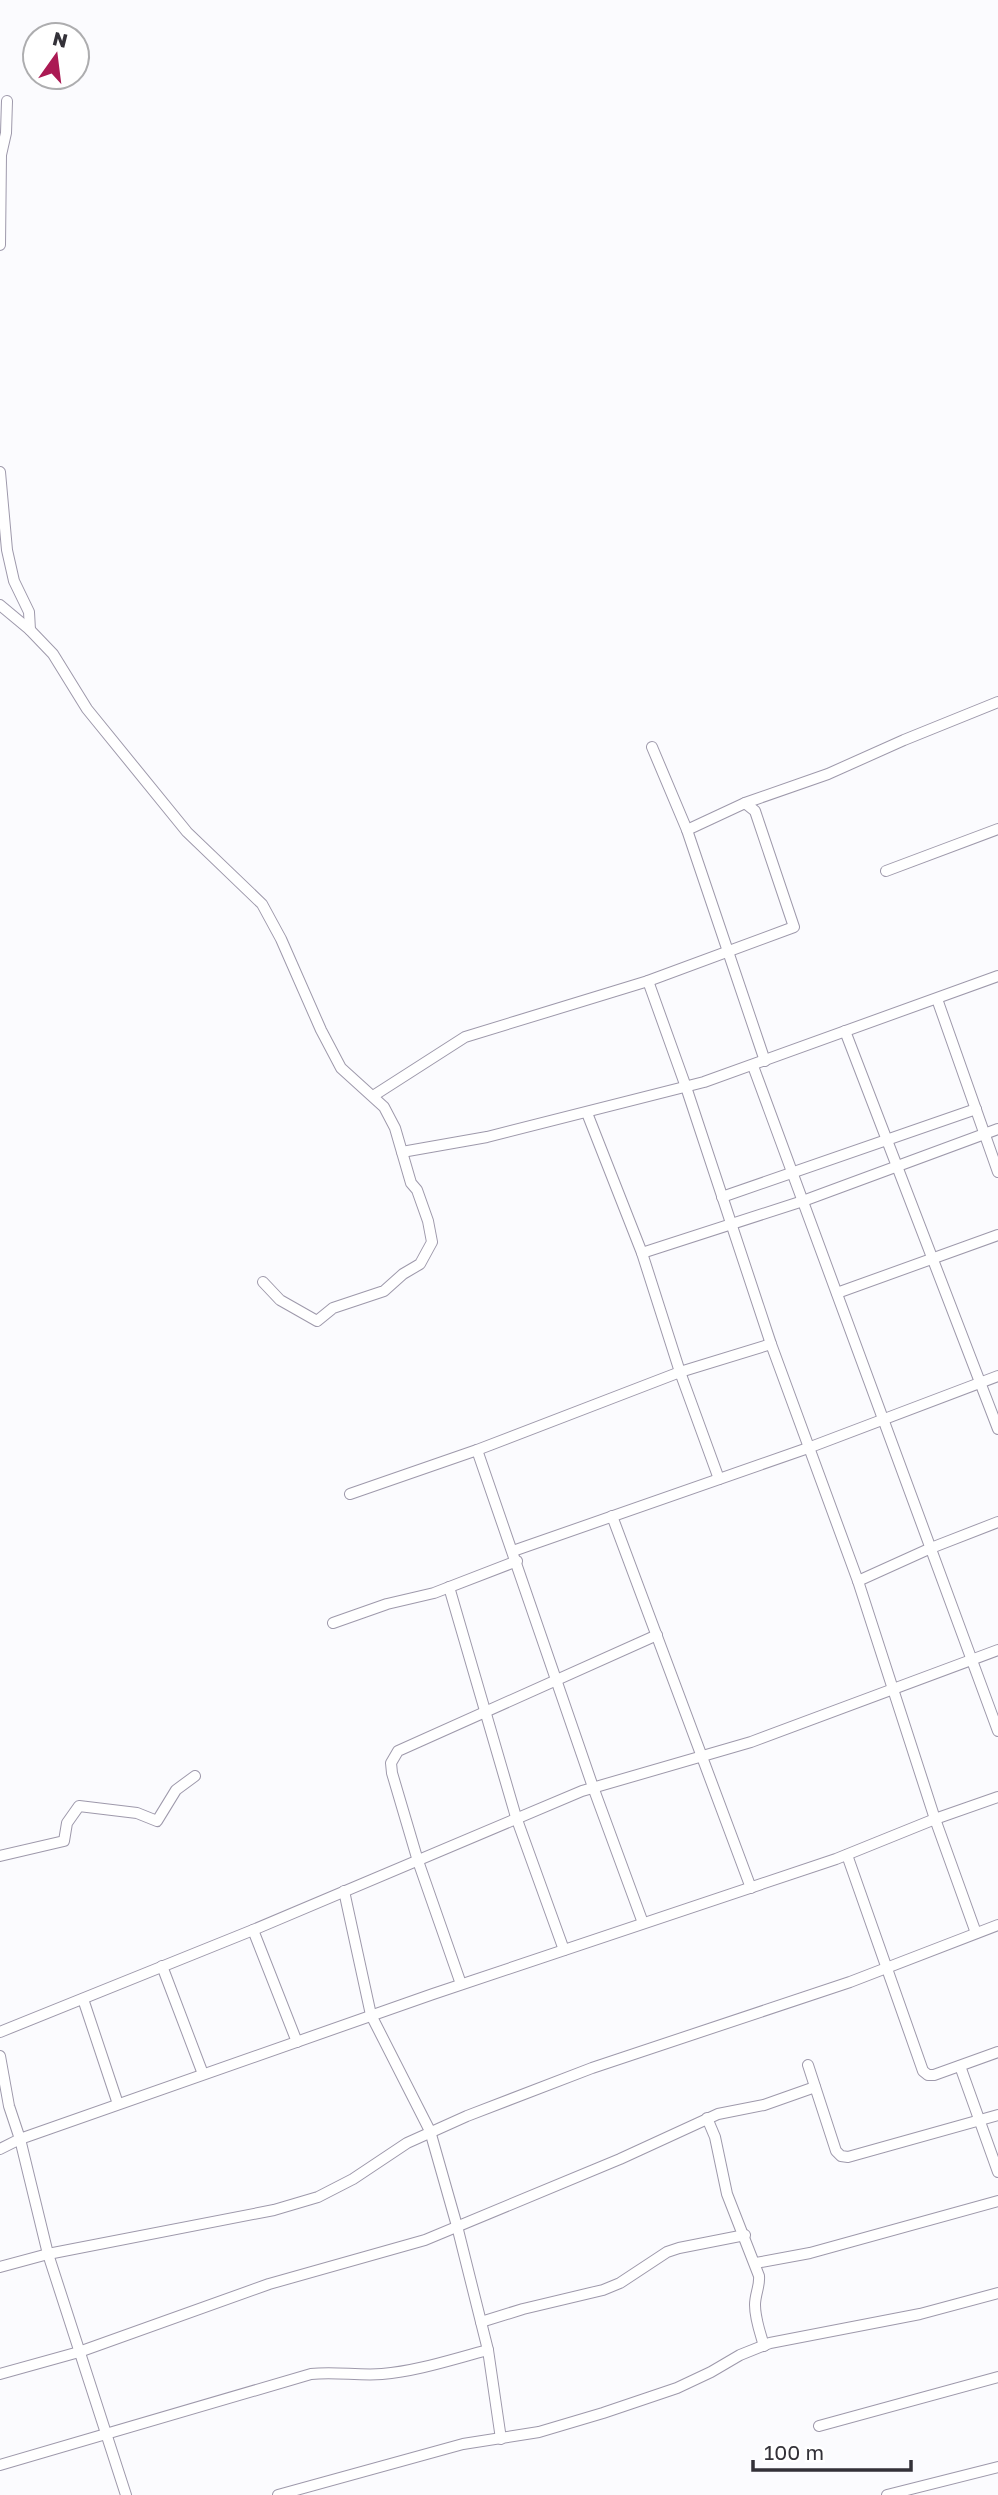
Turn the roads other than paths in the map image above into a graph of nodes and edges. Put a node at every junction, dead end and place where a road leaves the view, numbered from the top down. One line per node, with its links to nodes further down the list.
1 (7, 101): 2 (street)
2 (0, 245)
3 (0, 472): 5 (street)
4 (0, 605): 5 (street)
5 (30, 630): 20 (street)
6 (998, 702): 8 (street)
7 (652, 747): 10 (street)
8 (745, 803): 10 (street); 12 (street)
9 (998, 829): 11 (street)
10 (687, 830): 12 (street)
11 (886, 871)
12 (729, 950): 14 (street); 17 (street)
13 (998, 976): 15 (street)
14 (648, 981): 19 (street); 20 (street)
15 (937, 999): 16 (street); 21 (street)
16 (845, 1031): 17 (street); 25 (street)
17 (765, 1061): 18 (street)
18 (753, 1066): 19 (street); 29 (street)
19 (686, 1087): 22 (street); 30 (street)
20 (373, 1096): 26 (street)
21 (976, 1109): 24 (street); 25 (street)
22 (587, 1113): 26 (street); 34 (street)
23 (998, 1129): 24 (street)
24 (985, 1133): 27 (street); 28 (street)
25 (887, 1140): 27 (street); 29 (street)
26 (402, 1152): 36 (street)
27 (898, 1166): 31 (street); 35 (street)
28 (998, 1172)
29 (793, 1173): 30 (street); 31 (street)
30 (722, 1197): 32 (street)
31 (803, 1200): 32 (street); 37 (street)
32 (730, 1223): 34 (street); 38 (street)
33 (998, 1235): 35 (street)
34 (642, 1254): 39 (street)
35 (933, 1259): 37 (street); 41 (street)
36 (263, 1282)
37 (837, 1293): 42 (street)
38 (771, 1344): 39 (street); 44 (street)
39 (680, 1372): 45 (street); 46 (street)
40 (998, 1376): 41 (street)
41 (980, 1382): 42 (street); 43 (street)
42 (883, 1418): 44 (street); 50 (street)
43 (998, 1429)
44 (808, 1448): 46 (street); 52 (street)
45 (477, 1450): 47 (street); 51 (street)
46 (719, 1479): 48 (street)
47 (350, 1494)
48 (612, 1516): 51 (street); 55 (street)
49 (998, 1522): 50 (street)
50 (931, 1548): 52 (street); 57 (street)
51 (515, 1556): 53 (street); 58 (street)
52 (858, 1581): 59 (street)
53 (449, 1587): 54 (street); 60 (street)
54 (333, 1623)
55 (657, 1635): 58 (street); 62 (street)
56 (998, 1650): 57 (street)
57 (970, 1660): 59 (street); 61 (street)
58 (558, 1681): 60 (street); 64 (street)
59 (893, 1690): 62 (street); 67 (street)
60 (487, 1713): 66 (street); 70 (street)
61 (998, 1731)
62 (702, 1756): 64 (street); 71 (street)
63 (195, 1776): 69 (street)
64 (593, 1787): 66 (street); 73 (street)
65 (998, 1797): 67 (street)
66 (516, 1817): 70 (street); 77 (street)
67 (935, 1819): 68 (street); 76 (street)
68 (847, 1855): 71 (street); 79 (street)
69 (0, 1856)
70 (418, 1861): 72 (street); 80 (street)
71 (751, 1888): 73 (street)
72 (344, 1891): 75 (street); 82 (street)
73 (643, 1923): 77 (street)
74 (998, 1925): 76 (street)
75 (253, 1930): 78 (street); 84 (street)
76 (976, 1933): 79 (street)
77 (564, 1950): 80 (street)
78 (162, 1966): 81 (street); 89 (street)
79 (887, 1967): 88 (street); 95 (street)
80 (461, 1984): 82 (street)
81 (83, 1999): 83 (street); 91 (street)
82 (371, 2015): 84 (street); 95 (street)
83 (0, 2032)
84 (297, 2042): 89 (street)
85 (998, 2052): 88 (street)
86 (0, 2056): 96 (street)
87 (808, 2065): 90 (street)
88 (960, 2066): 94 (street)
89 (204, 2074): 91 (street)
90 (815, 2087): 93 (street); 94 (street)
91 (118, 2104): 96 (street)
92 (998, 2115): 94 (street)
93 (707, 2118): 100 (street); 101 (street)
94 (980, 2120): 98 (street)
95 (430, 2131): 100 (street); 102 (street)
96 (20, 2139): 97 (street); 102 (street)
97 (0, 2149)
98 (998, 2172)
99 (998, 2201): 103 (street)
100 (457, 2226): 106 (street); 109 (street)
101 (745, 2235): 103 (street); 106 (street)
102 (48, 2255): 104 (street); 109 (street)
103 (756, 2263): 107 (street)
104 (0, 2267)
105 (998, 2293): 107 (street)
106 (481, 2322): 108 (street)
107 (764, 2346): 114 (street)
108 (488, 2350): 113 (street); 114 (street)
109 (79, 2352): 110 (street); 113 (street)
110 (0, 2374)
111 (998, 2377): 112 (street)
112 (819, 2426)
113 (106, 2435): 115 (street); 117 (street)
114 (501, 2440): 118 (street)
115 (0, 2465)
116 (998, 2467): 119 (street)
117 (126, 2495)
118 (278, 2495)
119 (887, 2495)

